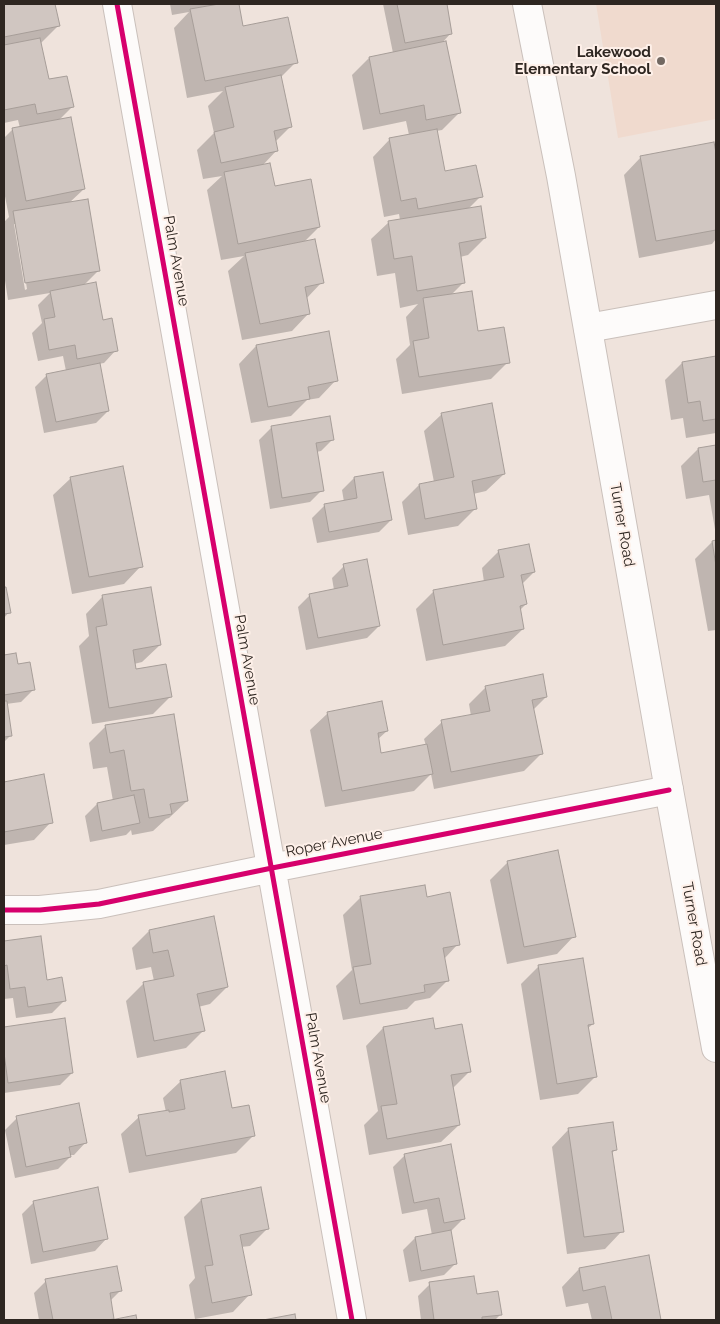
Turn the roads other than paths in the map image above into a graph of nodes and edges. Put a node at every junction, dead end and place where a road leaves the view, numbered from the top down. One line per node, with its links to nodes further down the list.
1 (117, 4): 6 (street, Palm Avenue)
2 (527, 4): 4 (street, Turner Road)
3 (716, 305): 4 (street)
4 (588, 328): 5 (street, Turner Road)
5 (669, 790): 6 (street, Roper Avenue); 8 (street, Turner Road)
6 (272, 868): 7 (street, Roper Avenue); 9 (street, Palm Avenue)
7 (4, 910)
8 (716, 1048)
9 (352, 1320)

